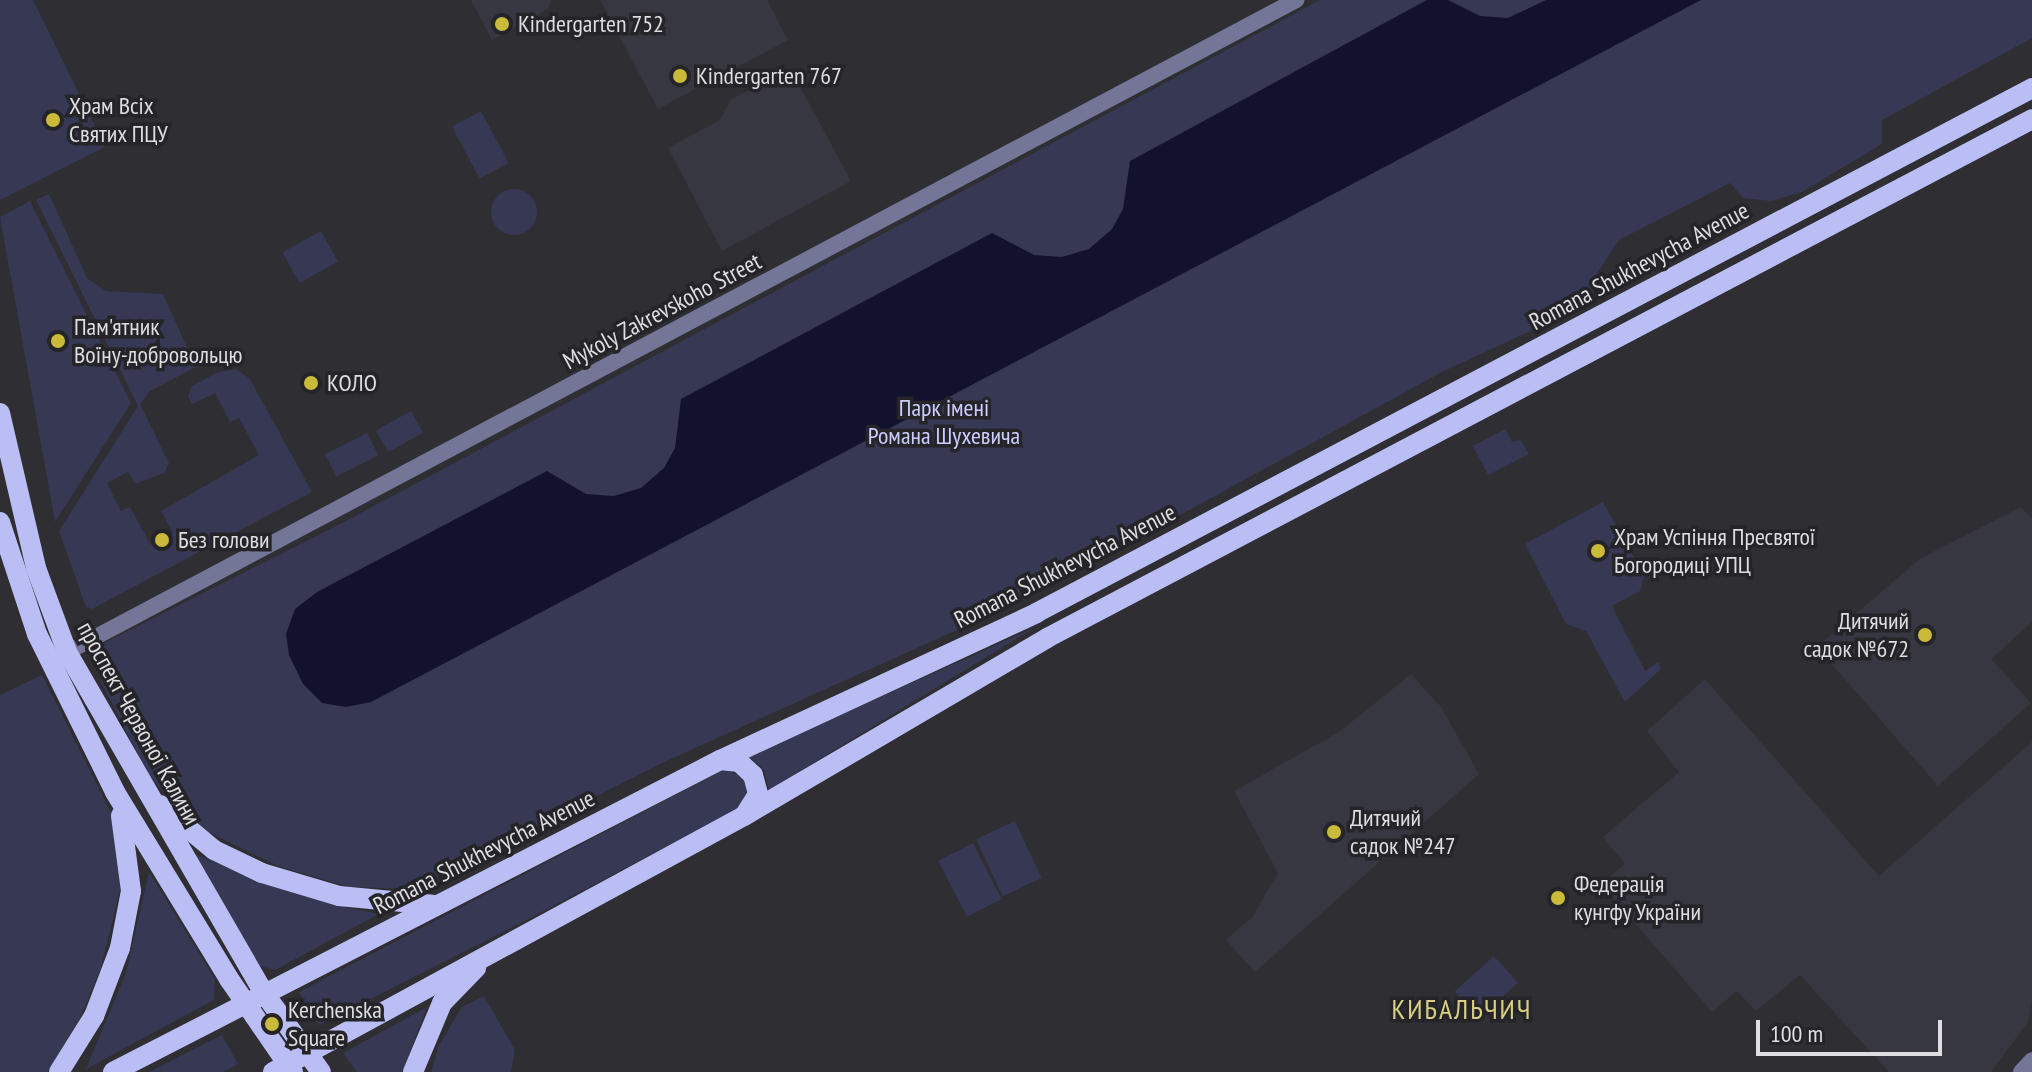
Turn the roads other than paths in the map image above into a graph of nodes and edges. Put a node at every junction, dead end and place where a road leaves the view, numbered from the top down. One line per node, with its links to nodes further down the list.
1 (1296, 0): 6 (street, Mykoly Zakrevskoho Street)
2 (2032, 88): 7 (main road, Romana Shukhevycha Avenue)
3 (2032, 119): 10 (main road)
4 (0, 413): 6 (main road, проспект Червоної Калини)
5 (0, 522): 6 (main road, проспект Червоної Калини)
6 (58, 657): 8 (main road, проспект Червоної Калини); 9 (main road, проспект Червоної Калини)
7 (720, 760): 10 (main road); 11 (main road, Romana Shukhevycha Avenue)
8 (140, 785): 11 (main road); 13 (main road, проспект Червоної Калини)
9 (115, 792): 14 (main road, проспект Червоної Калини); 17 (main road)
10 (744, 816): 12 (main road)
11 (439, 905): 13 (main road, Romana Shukhevycha Avenue)
12 (490, 952): 15 (main road); 20 (main road)
13 (264, 993): 14 (main road, Romana Shukhevycha Avenue); 15 (main road)
14 (245, 1003): 16 (main road); 18 (main road, Romana Shukhevycha Avenue)
15 (308, 1054): 16 (main road); 19 (main road)
16 (284, 1069)
17 (59, 1072)
18 (113, 1072)
19 (321, 1072)
20 (413, 1072)

